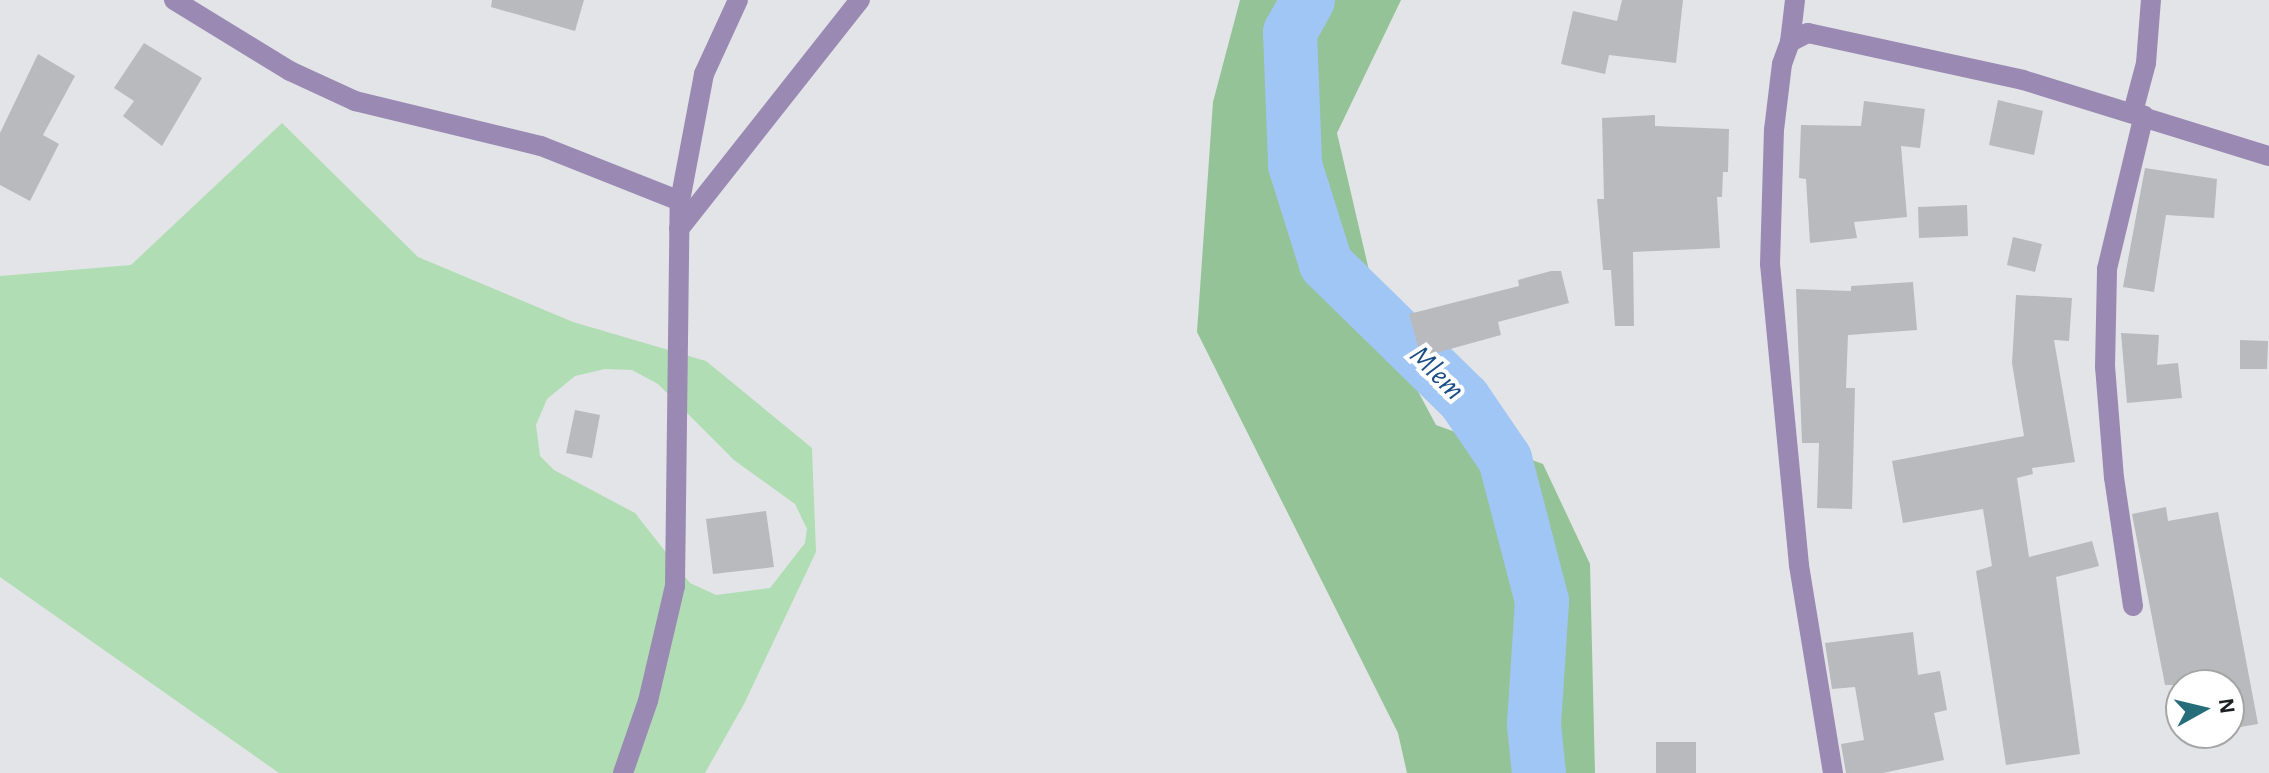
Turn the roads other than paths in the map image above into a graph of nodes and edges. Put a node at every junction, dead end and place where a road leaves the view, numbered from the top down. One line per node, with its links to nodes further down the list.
1 (174, 0): 9 (street)
2 (738, 0): 9 (street)
3 (860, 0): 10 (street)
4 (1795, 0): 6 (street)
5 (2151, 0): 7 (street)
6 (1790, 42): 7 (street); 13 (street)
7 (2138, 114): 8 (street); 11 (street)
8 (2269, 156)
9 (680, 201): 10 (street)
10 (679, 229): 12 (street)
11 (2133, 606)
12 (623, 773)
13 (1833, 773)

